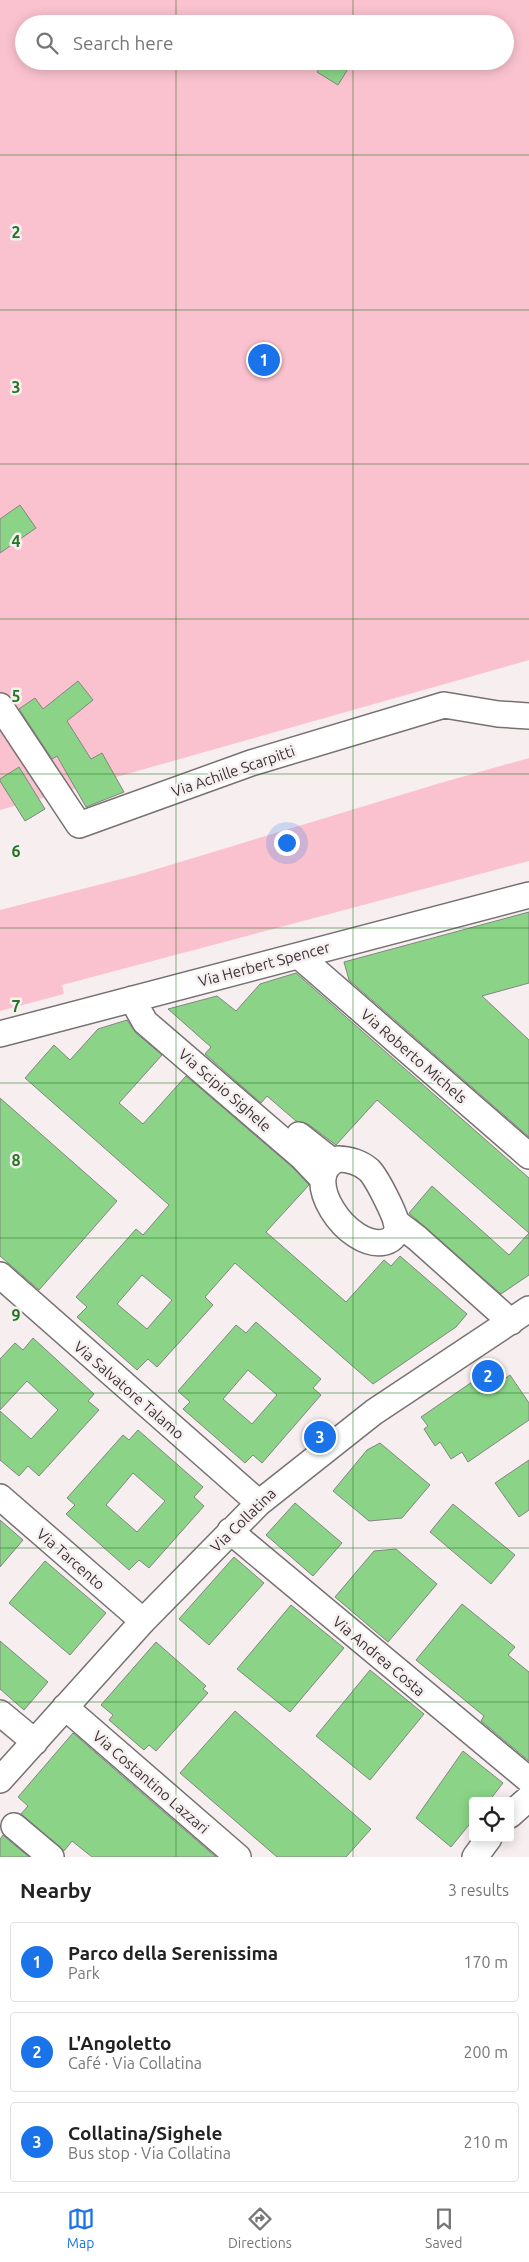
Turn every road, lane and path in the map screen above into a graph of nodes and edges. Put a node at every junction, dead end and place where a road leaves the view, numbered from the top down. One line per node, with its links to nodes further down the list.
1 (0, 706): 2 (street, Via Achille Scarpitti)
2 (529, 716)
3 (529, 896): 4 (street, Via Herbert Spencer)
4 (299, 956): 5 (street, Via Herbert Spencer); 7 (street, Via Roberto Michels)
5 (141, 997): 6 (street, Via Herbert Spencer); 8 (street, Via Scipio Sighele)
6 (0, 1034)
7 (529, 1156)
8 (327, 1170): 9 (street); 9 (street, Via Scipio Sighele)
9 (394, 1231): 11 (street)
10 (0, 1275): 13 (street, Via Salvatore Talamo)
11 (513, 1320): 13 (street, Via Collatina)
12 (0, 1497): 15 (street, Via Tarcento)
13 (259, 1504): 14 (street, Via Collatina)
14 (230, 1531): 15 (street, Via Collatina); 20 (street, Via Andrea Costa)
15 (143, 1622): 16 (street, Via Collatina)
16 (65, 1707): 18 (street, Via Collatina); 25 (street, Via Costantino Lazzari)
17 (0, 1713): 18 (street)
18 (35, 1742): 19 (street, Via Collatina)
19 (0, 1780)
20 (529, 1780)
21 (529, 1798): 22 (street)
22 (514, 1811)
23 (14, 1826): 26 (street)
24 (486, 1842): 27 (street)
25 (235, 1856)
26 (50, 1857)
27 (475, 1857)

